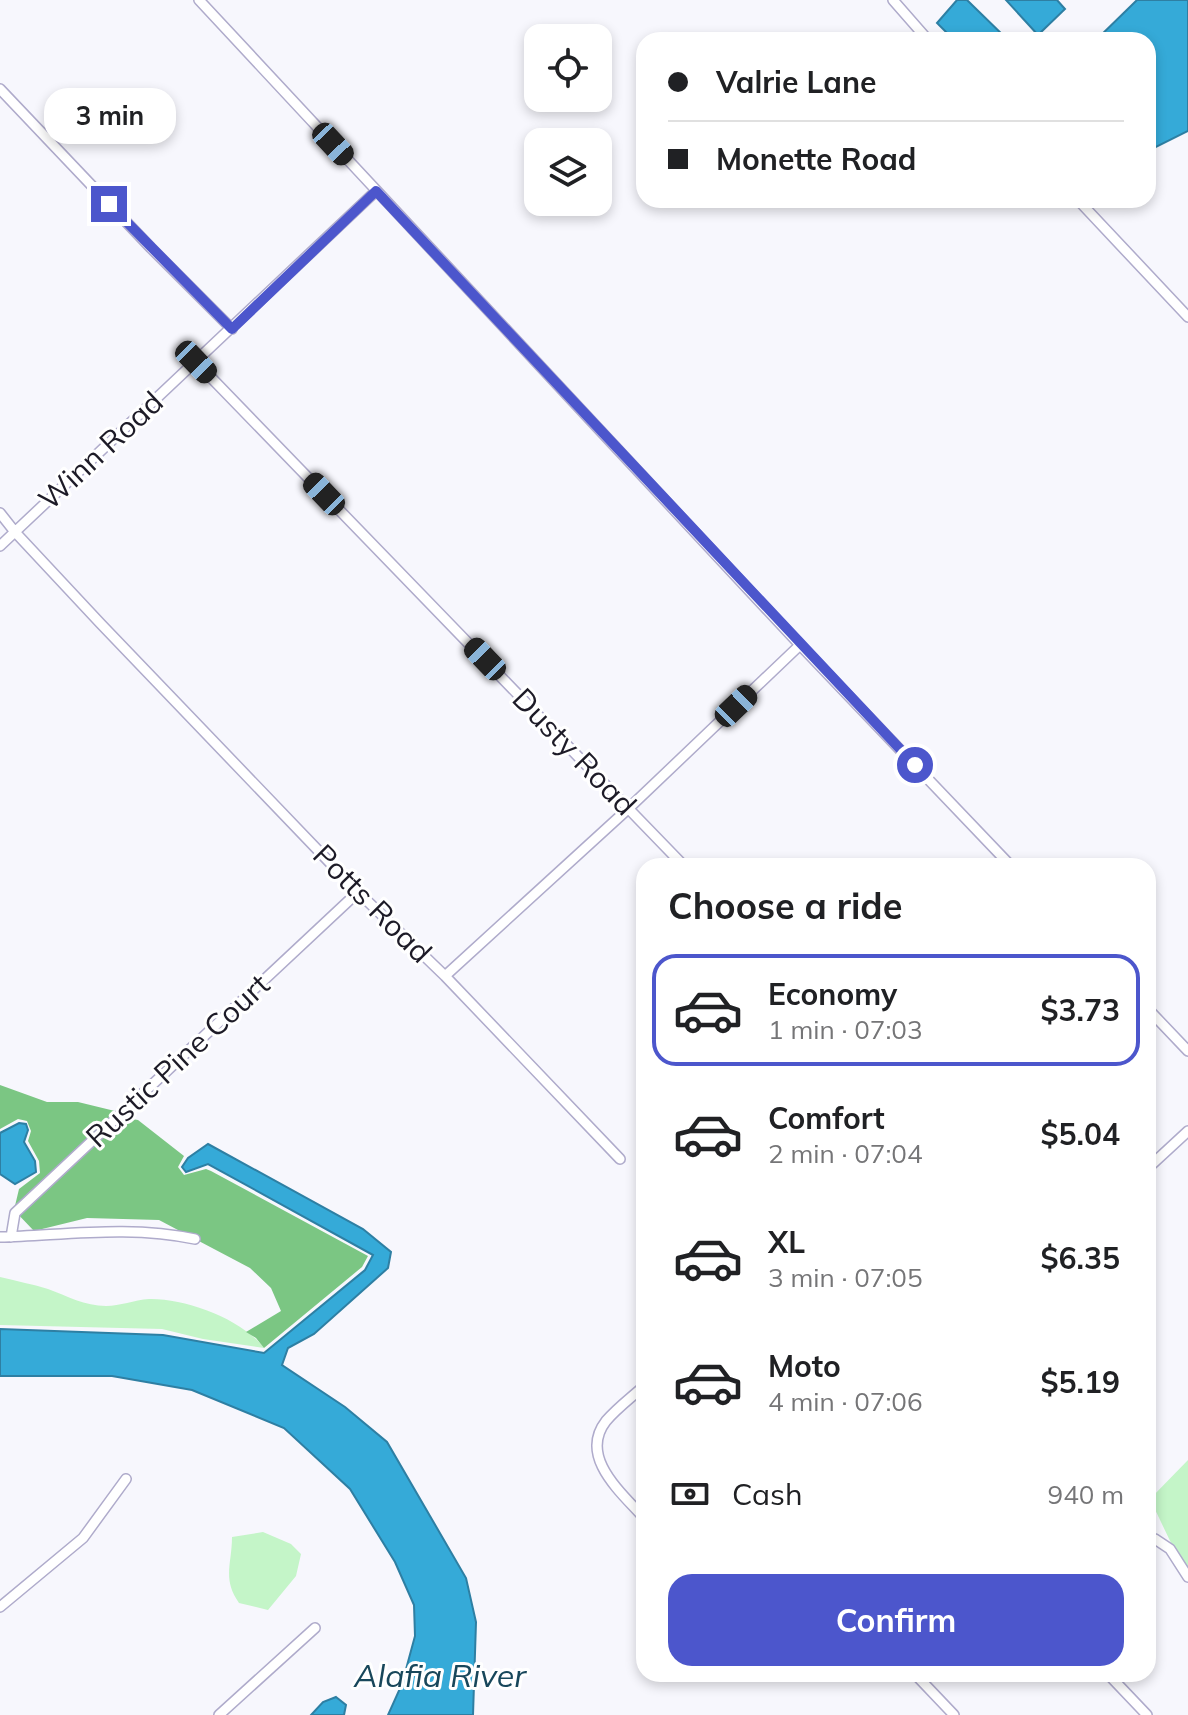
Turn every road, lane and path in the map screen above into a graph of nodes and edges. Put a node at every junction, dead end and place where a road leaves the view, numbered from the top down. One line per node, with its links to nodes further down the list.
1 (199, 0): 5 (street)
2 (895, 1): 3 (street)
3 (921, 32)
4 (0, 89): 8 (street)
5 (376, 191): 8 (street, Winn Road); 13 (street)
6 (1086, 208): 7 (street)
7 (1188, 317)
8 (232, 329): 9 (street, Winn Road)
9 (196, 362): 11 (street, Winn Road); 14 (street, Dusty Road)
10 (0, 513): 11 (street, Potts Road)
11 (15, 532): 12 (street, Winn Road); 17 (street, Potts Road)
12 (0, 546)
13 (800, 645): 14 (street, Potts Road); 16 (street)
14 (629, 808): 15 (street, Dusty Road); 18 (street, Potts Road)
15 (676, 858)
16 (1003, 858)
17 (358, 892): 18 (street, Potts Road); 24 (street, Rustic Pine Court)
18 (445, 976): 22 (street)
19 (1156, 1017): 20 (street)
20 (1188, 1051)
21 (1188, 1131): 23 (street)
22 (620, 1159)
23 (1156, 1161)
24 (5, 1237): 25 (street)
25 (195, 1239)
26 (636, 1393): 28 (street)
27 (126, 1479): 31 (street)
28 (636, 1509)
29 (1156, 1540): 30 (street)
30 (1188, 1577)
31 (0, 1607)
32 (315, 1628): 35 (street)
33 (923, 1682): 36 (street)
34 (1116, 1682): 37 (street)
35 (219, 1715)
36 (954, 1715)
37 (1147, 1715)

